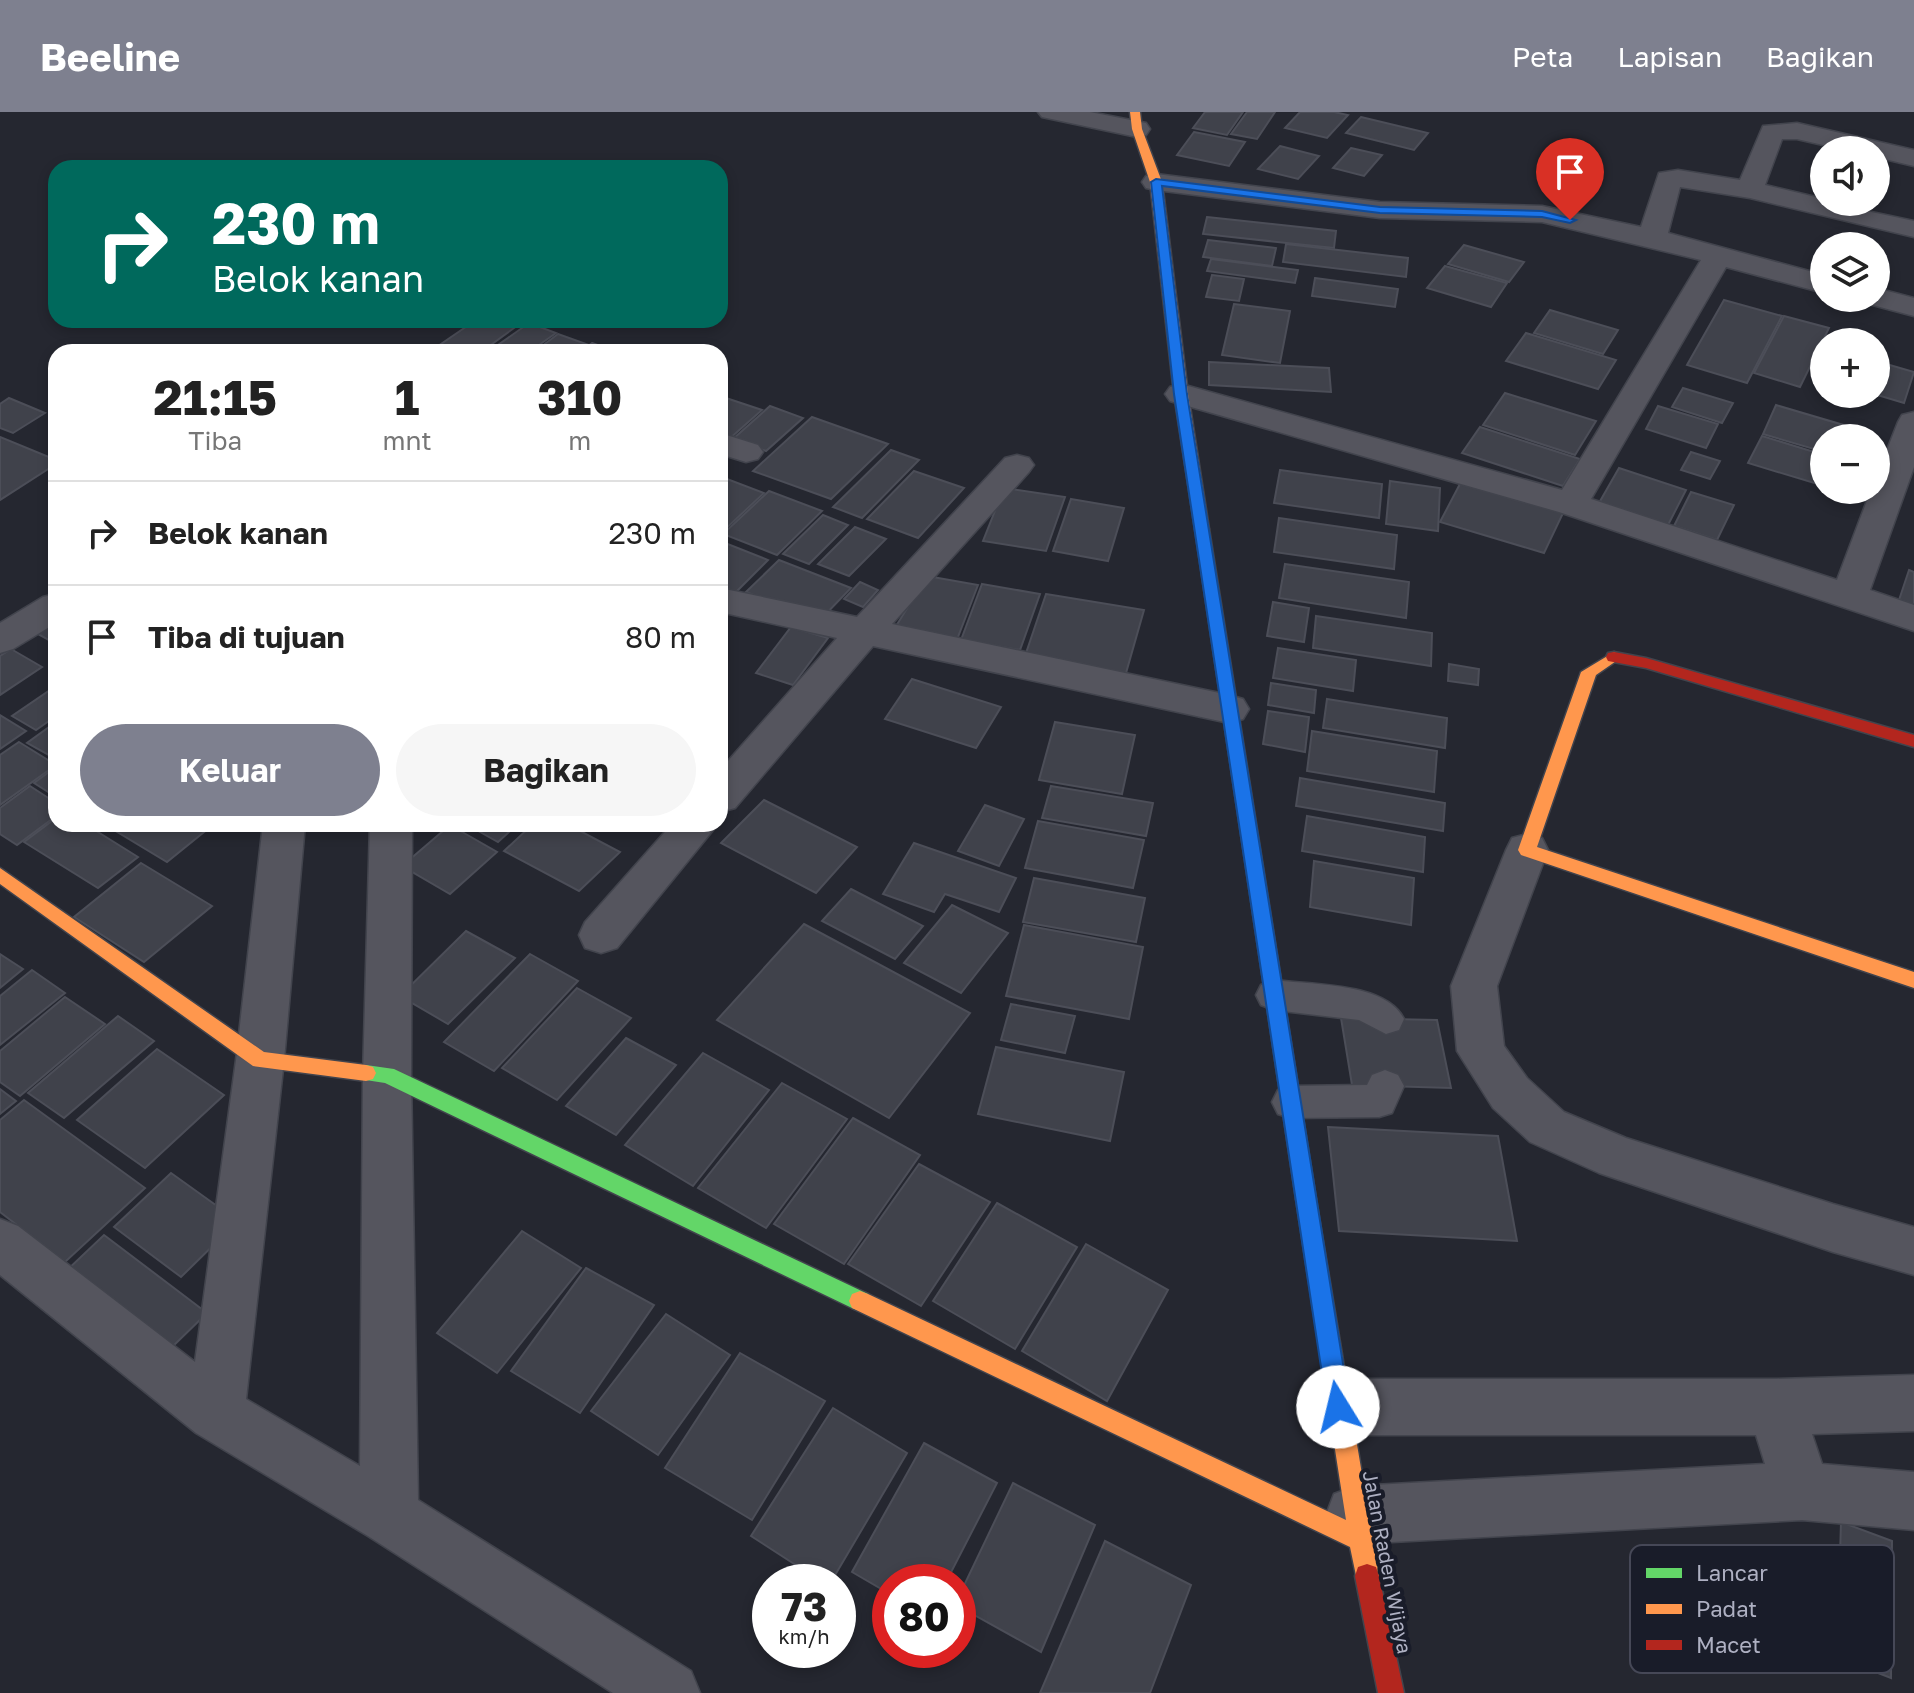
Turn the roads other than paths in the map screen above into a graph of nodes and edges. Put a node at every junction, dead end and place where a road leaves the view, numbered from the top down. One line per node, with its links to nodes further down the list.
1 (1051, 112): 2 (street)
2 (1136, 120): 4 (main road, Jalan Raden Wijaya)
3 (1914, 158): 5 (street)
4 (1156, 182): 7 (street); 12 (main road, Jalan Raden Wijaya)
5 (1750, 190): 6 (street); 7 (street)
6 (1914, 229)
7 (1652, 238): 8 (street)
8 (1717, 258): 9 (street); 15 (street)
9 (1810, 281)
10 (1890, 301): 11 (street)
11 (1914, 307)
12 (1181, 394): 15 (street); 22 (main road, Jalan Raden Wijaya)
13 (1914, 422): 16 (street)
14 (1017, 465): 20 (street)
15 (1571, 504): 16 (street)
16 (1849, 596): 19 (street)
17 (728, 602): 20 (street)
18 (48, 611): 21 (street)
19 (1914, 618)
20 (863, 633): 22 (street); 24 (street)
21 (0, 640)
22 (1229, 709): 32 (main road, Jalan Raden Wijaya)
23 (1914, 741): 28 (main road)
24 (728, 788)
25 (283, 832): 34 (street)
26 (391, 832): 35 (street)
27 (690, 832): 30 (street)
28 (1527, 850): 31 (main road); 38 (street)
29 (0, 875): 34 (main road)
30 (601, 935)
31 (1914, 980)
32 (1274, 995): 33 (lane); 37 (main road, Jalan Raden Wijaya)
33 (1386, 1019)
34 (260, 1060): 35 (main road); 43 (street)
35 (387, 1075): 46 (street); 47 (main road)
36 (1385, 1086): 37 (lane)
37 (1291, 1102): 41 (main road, Jalan Raden Wijaya)
38 (1914, 1251)
39 (8, 1262): 43 (street)
40 (1914, 1403): 42 (street)
41 (1338, 1407): 42 (street); 47 (main road, Jalan Raden Wijaya)
42 (1775, 1407): 44 (street)
43 (216, 1413): 46 (street)
44 (1802, 1491): 45 (street); 47 (street)
45 (1914, 1501)
46 (389, 1515): 48 (street)
47 (1358, 1527): 49 (main road, Jalan Raden Wijaya)
48 (669, 1693)
49 (1391, 1693)

